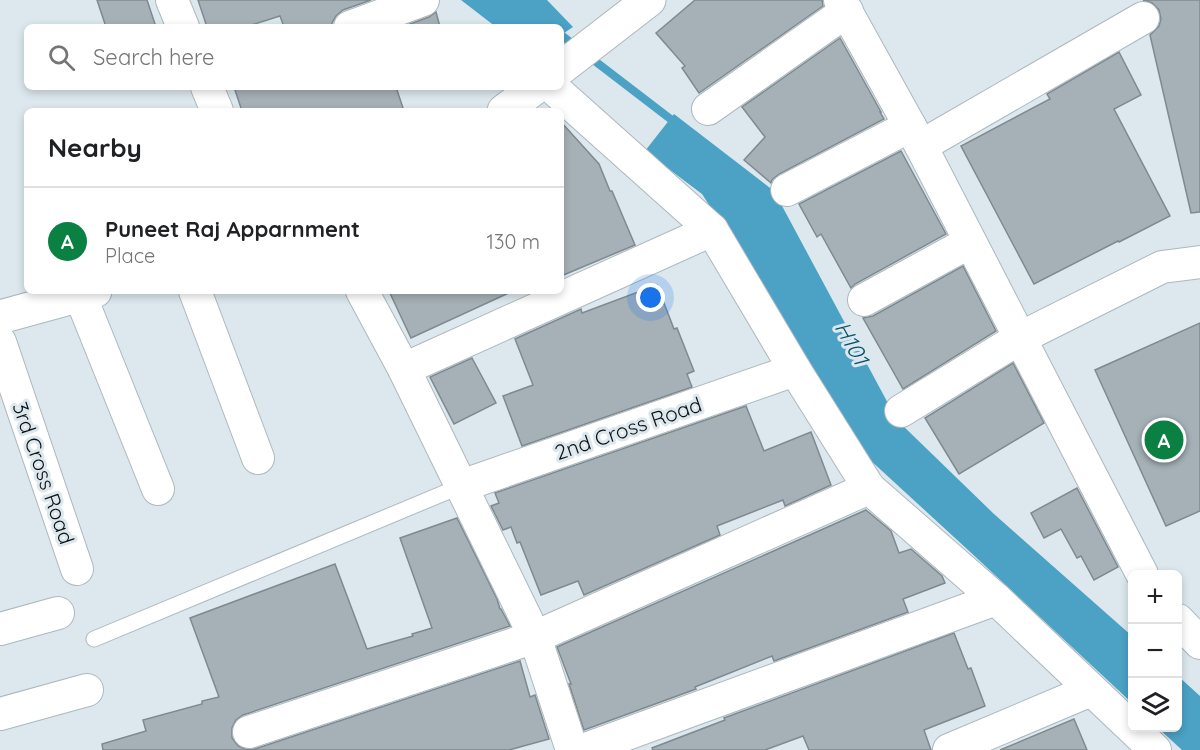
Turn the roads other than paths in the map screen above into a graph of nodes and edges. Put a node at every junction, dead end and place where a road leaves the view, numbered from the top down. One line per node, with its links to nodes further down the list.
1 (172, 0): 6 (street)
2 (423, 0): 7 (street)
3 (641, 6): 8 (street)
4 (844, 6): 14 (street); 15 (street)
5 (1143, 18): 15 (street)
6 (182, 24)
7 (358, 24)
8 (564, 66)
9 (208, 90): 12 (street)
10 (532, 90): 13 (street)
11 (555, 90): 17 (street)
12 (216, 108)
13 (508, 108)
14 (708, 109)
15 (916, 136): 16 (street); 18 (street)
16 (787, 190)
17 (712, 230): 28 (street); 29 (street)
18 (970, 242): 24 (street); 26 (street)
19 (1200, 262): 26 (street)
20 (83, 294): 25 (street)
21 (87, 294): 34 (street)
22 (196, 294): 31 (street)
23 (364, 294): 28 (street)
24 (864, 300)
25 (0, 317)
26 (1020, 338): 30 (street); 36 (street)
27 (0, 342): 35 (street, 3rd Cross Road)
28 (404, 369): 32 (street)
29 (795, 370): 32 (street, 2nd Cross Road); 33 (street)
30 (901, 411)
31 (258, 458)
32 (461, 486): 41 (street); 42 (lane)
33 (869, 488): 37 (street); 41 (street)
34 (158, 489)
35 (77, 569)
36 (1140, 570)
37 (996, 599): 45 (street); 49 (street)
38 (58, 613): 40 (street)
39 (1182, 624): 43 (street)
40 (0, 628)
41 (535, 637): 47 (street); 48 (street)
42 (94, 639)
43 (1200, 644)
44 (87, 690): 46 (street)
45 (1091, 690): 50 (street); 51 (street)
46 (0, 714)
47 (249, 732)
48 (572, 750)
49 (584, 750)
50 (949, 750)
51 (1155, 750)

